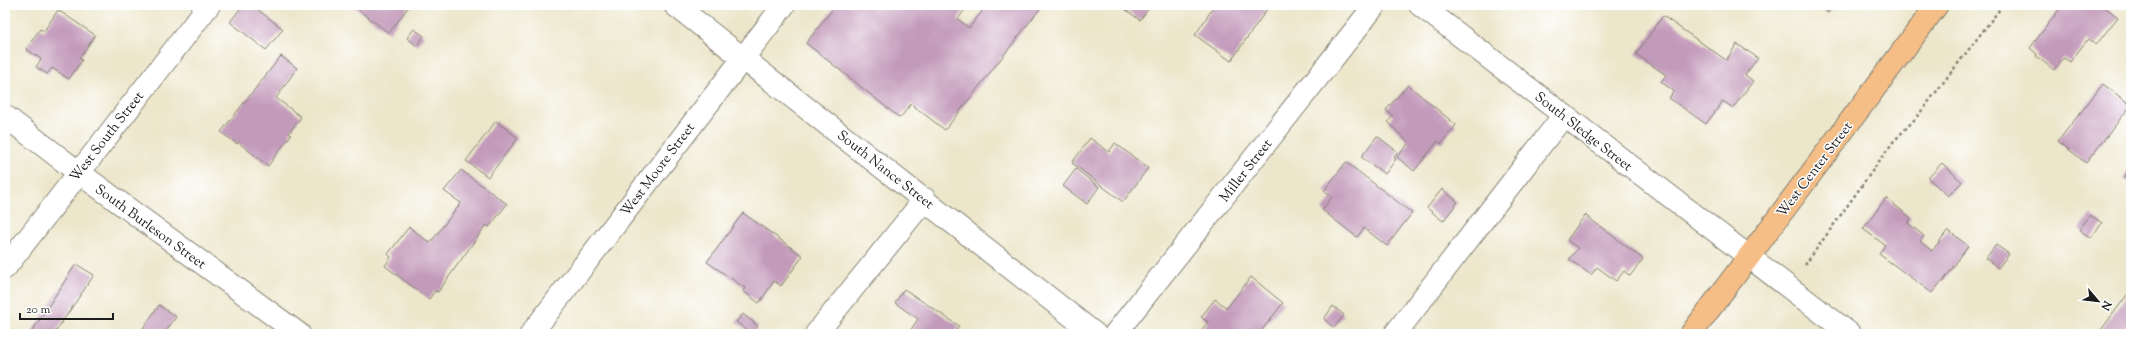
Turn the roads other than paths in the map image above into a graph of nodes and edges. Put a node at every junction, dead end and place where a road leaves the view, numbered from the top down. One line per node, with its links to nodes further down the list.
1 (209, 5): 10 (street, West South Street)
2 (674, 5): 7 (street, South Nance Street)
3 (784, 5): 7 (street, West Moore Street)
4 (1375, 5): 18 (street, Miller Street)
5 (1420, 5): 8 (street, South Sledge Street)
6 (1937, 5): 12 (main road, West Center Street)
7 (743, 57): 11 (street, South Nance Street); 15 (street, West Moore Street)
8 (1564, 115): 12 (street, South Sledge Street); 19 (street)
9 (5, 116): 10 (street, South Burleson Street)
10 (78, 172): 13 (street, West South Street); 14 (street, South Burleson Street)
11 (925, 199): 16 (street); 17 (street, South Nance Street)
12 (1748, 257): 20 (main road, West Center Street); 21 (street, South Sledge Street)
13 (5, 268)
14 (299, 334)
15 (531, 334)
16 (816, 334)
17 (1095, 334)
18 (1115, 334)
19 (1396, 334)
20 (1691, 334)
21 (1850, 334)

